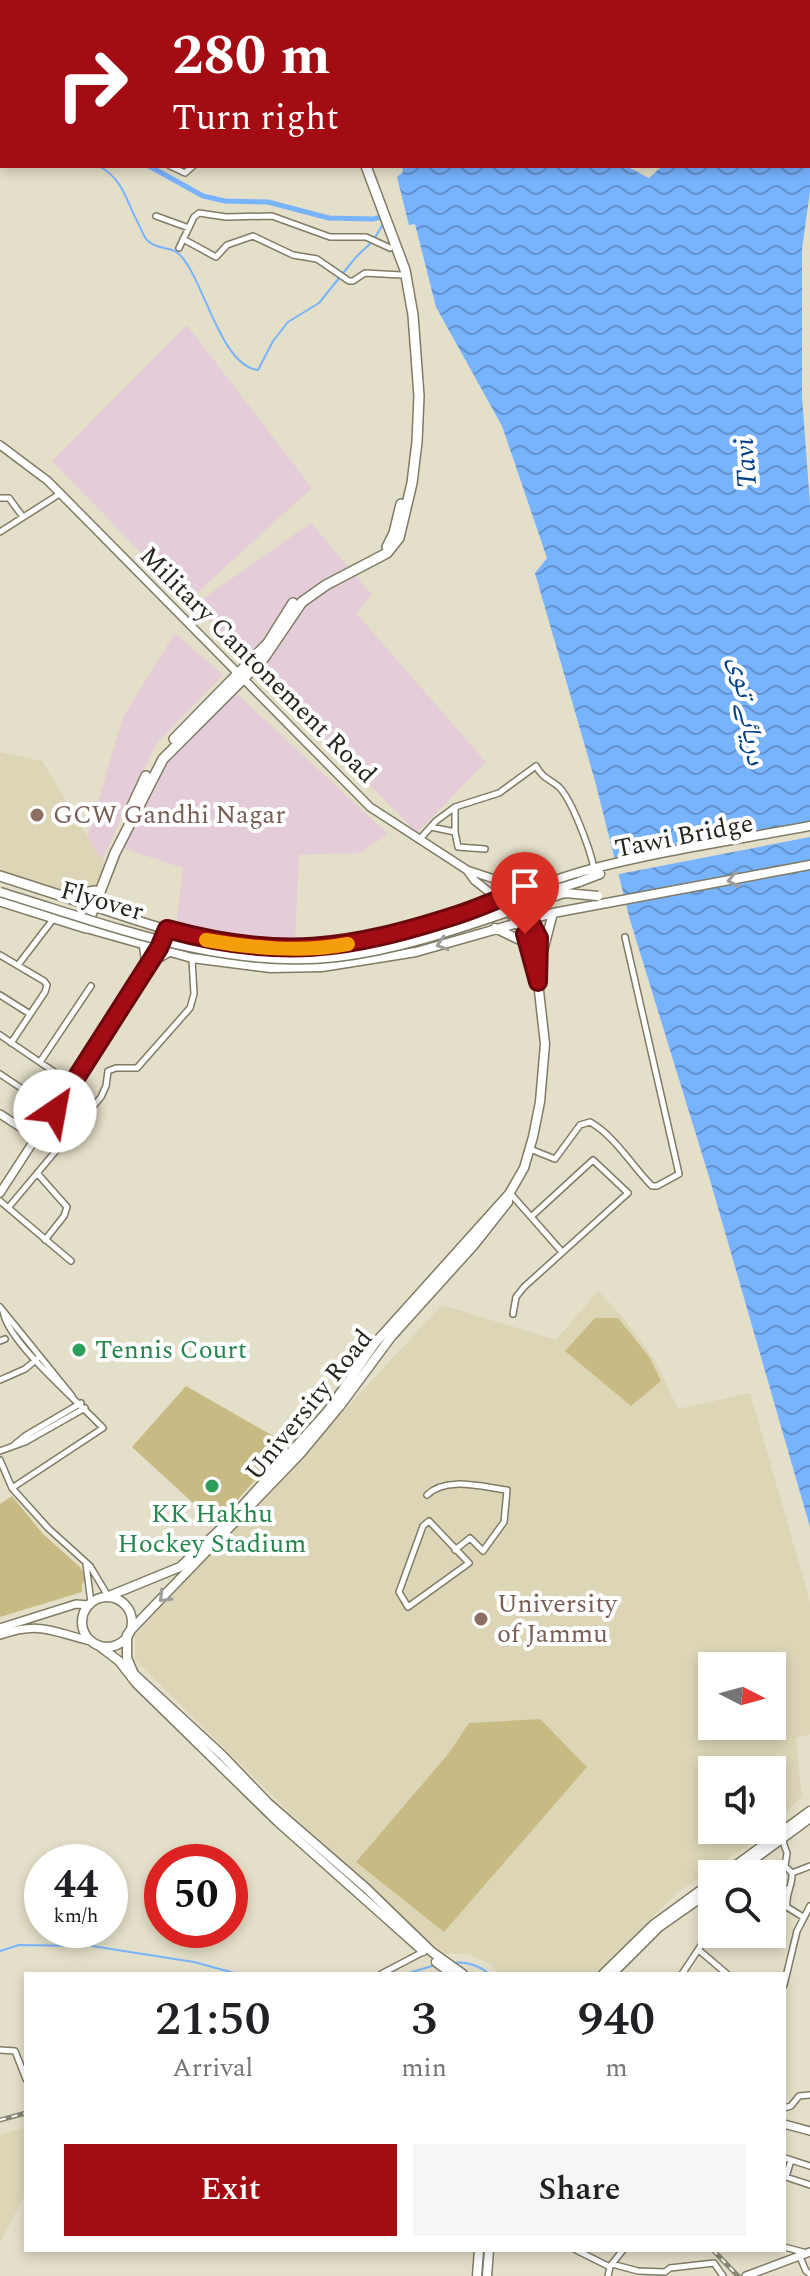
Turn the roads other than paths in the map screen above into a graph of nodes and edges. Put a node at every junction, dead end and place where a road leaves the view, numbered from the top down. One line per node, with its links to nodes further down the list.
1 (365, 171): 4 (highway)
2 (156, 216): 3 (street)
3 (189, 228): 5 (street); 7 (street)
4 (389, 236): 7 (highway); 14 (highway)
5 (183, 239): 6 (street); 8 (street)
6 (179, 248)
7 (390, 248): 8 (highway)
8 (401, 275): 14 (highway)
9 (0, 445): 10 (street, Military Cantonement Road)
10 (61, 493): 12 (street); 14 (street, Military Cantonement Road)
11 (0, 498): 12 (street)
12 (23, 517): 13 (street)
13 (0, 532)
14 (239, 676): 19 (street, Military Cantonement Road); 26 (highway); 32 (highway)
15 (455, 807): 16 (street); 18 (street); 23 (street)
16 (430, 827): 18 (street); 19 (street)
17 (810, 828): 23 (main road, Tawi Bridge)
18 (455, 832): 20 (street)
19 (418, 840): 22 (street, Military Cantonement Road)
20 (485, 849)
21 (810, 865): 31 (main road, one-way to 31)
22 (467, 870): 27 (street); 29 (street, Military Cantonement Road)
23 (597, 871): 25 (main road, Flyover, bridge); 27 (main road)
24 (0, 876): 28 (highway)
25 (0, 889): 31 (main road, Flyover, bridge)
26 (95, 891): 28 (highway); 32 (highway)
27 (515, 893): 29 (main road); 36 (main road)
28 (58, 895): 32 (highway)
29 (498, 899): 33 (main road); 37 (main road)
30 (0, 901): 35 (highway)
31 (616, 903): 34 (main road)
32 (91, 905): 38 (highway); 40 (main road)
33 (479, 907): 40 (main road); 41 (main road)
34 (553, 913): 36 (main road); 49 (main road)
35 (54, 917): 38 (highway); 50 (street)
36 (529, 918): 37 (main road); 49 (main road)
37 (517, 922): 39 (main road); 44 (main road)
38 (84, 927): 43 (main road)
39 (495, 928): 41 (main road); 44 (main road)
40 (167, 929): 45 (street)
41 (470, 935): 48 (main road, one-way to 48)
42 (625, 937): 64 (street)
43 (143, 943): 45 (main road); 51 (street)
44 (529, 945): 52 (main road)
45 (159, 948): 46 (main road); 51 (street)
46 (172, 951): 48 (main road); 51 (street)
47 (0, 955): 50 (street)
48 (192, 958): 65 (street)
49 (540, 964): 52 (main road)
50 (18, 965): 55 (street)
51 (146, 965): 60 (street)
52 (538, 982): 64 (main road, University Road)
53 (91, 986): 58 (street)
54 (0, 995): 55 (street)
55 (30, 1014): 57 (street)
56 (0, 1035): 57 (street)
57 (11, 1043): 58 (street)
58 (40, 1062): 60 (street)
59 (0, 1074): 61 (street)
60 (73, 1084): 61 (street)
61 (55, 1111): 63 (street)
62 (1, 1118): 63 (street)
63 (37, 1138): 66 (street)
64 (530, 1149): 67 (main road, University Road)
65 (37, 1173): 69 (street); 71 (street)
66 (0, 1193)
67 (510, 1194): 70 (street); 86 (main road, University Road)
68 (0, 1201): 69 (street)
69 (8, 1208): 71 (street)
70 (532, 1216): 72 (street); 72 (street)
71 (45, 1240): 73 (street)
72 (562, 1252): 75 (street)
73 (71, 1261)
74 (1, 1309): 76 (street)
75 (513, 1314)
76 (4, 1318): 77 (street)
77 (39, 1358): 78 (street); 79 (street)
78 (0, 1380)
79 (83, 1406): 80 (street); 82 (street)
80 (0, 1451)
81 (0, 1460): 82 (street)
82 (12, 1488): 85 (street)
83 (427, 1495): 84 (street)
84 (455, 1550): 84 (street)
85 (86, 1563): 87 (street); 88 (street)
86 (187, 1567): 87 (main road, University Road); 90 (main road, University Road, one-way to 90)
87 (109, 1596): 88 (main road); 90 (main road)
88 (90, 1604): 89 (street); 92 (main road)
89 (0, 1628)
90 (128, 1634): 92 (main road); 110 (main road)
91 (0, 1635): 92 (street)
92 (94, 1643): 108 (main road)
93 (810, 1811): 98 (main road)
94 (810, 1818): 95 (main road)
95 (786, 1836)
96 (775, 1844): 99 (main road)
97 (784, 1844): 101 (street)
98 (743, 1860)
99 (753, 1860)
100 (810, 1866): 101 (street)
101 (792, 1880): 102 (street); 106 (street)
102 (786, 1884)
103 (698, 1892): 113 (main road)
104 (698, 1900): 114 (main road)
105 (810, 1906): 106 (street)
106 (803, 1917): 117 (street)
107 (701, 1948): 109 (street)
108 (424, 1951): 110 (main road); 111 (street)
109 (700, 1951): 115 (street); 116 (street)
110 (434, 1957): 112 (main road)
111 (385, 1972)
112 (456, 1972)
113 (605, 1972)
114 (614, 1972)
115 (684, 1972)
116 (725, 1972)
117 (786, 1977)
118 (0, 2050): 119 (street)
119 (24, 2074)
120 (810, 2095): 121 (street)
121 (786, 2107)
122 (786, 2125): 123 (street)
123 (810, 2131)
124 (788, 2159): 125 (street); 126 (street)
125 (810, 2166)
126 (810, 2185)
127 (786, 2248): 132 (street)
128 (479, 2252): 135 (main road)
129 (489, 2252): 136 (main road)
130 (581, 2252): 133 (street)
131 (621, 2252): 133 (street)
132 (806, 2254): 134 (street); 139 (street)
133 (611, 2265): 137 (street); 138 (street)
134 (810, 2274)
135 (477, 2276)
136 (487, 2276)
137 (608, 2276)
138 (723, 2276)
139 (747, 2276)

